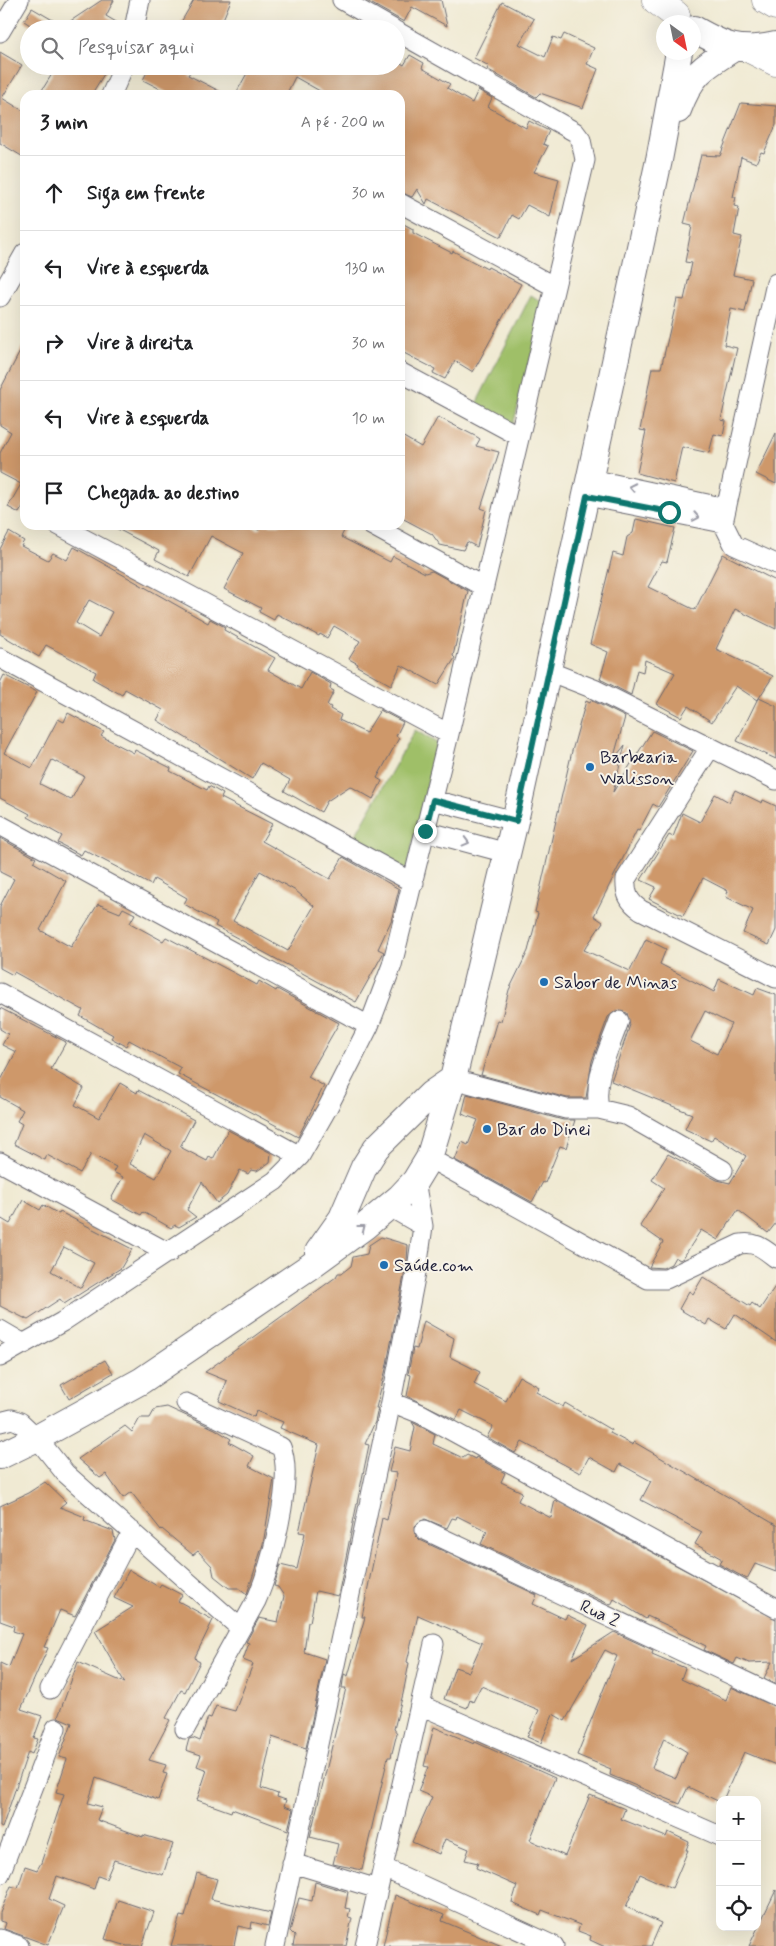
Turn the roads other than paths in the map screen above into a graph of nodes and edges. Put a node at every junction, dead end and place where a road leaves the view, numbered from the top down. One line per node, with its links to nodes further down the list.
1 (19, 0): 9 (street)
2 (140, 0): 7 (street)
3 (342, 0): 8 (street)
4 (766, 0): 5 (main road)
5 (776, 6)
6 (676, 13): 11 (main road)
7 (136, 20)
8 (377, 20)
9 (0, 32)
10 (405, 36): 19 (street)
11 (759, 51): 15 (main road)
12 (678, 60): 15 (main road)
13 (120, 75): 14 (street)
14 (113, 90)
15 (659, 160): 23 (main road)
16 (405, 206): 19 (street)
17 (20, 262): 20 (street)
18 (776, 283): 24 (street)
19 (555, 287): 22 (street)
20 (0, 297)
21 (405, 375): 22 (street)
22 (519, 436): 28 (street)
23 (589, 487): 24 (street); 30 (main road)
24 (725, 515): 27 (street)
25 (67, 530): 31 (street)
26 (380, 530): 28 (street)
27 (776, 564)
28 (484, 587): 31 (street)
29 (0, 658): 39 (street)
30 (548, 671): 32 (street); 35 (main road)
31 (450, 734): 34 (street)
32 (710, 748): 33 (street); 40 (street)
33 (776, 780)
34 (433, 800): 35 (street); 37 (street)
35 (516, 821): 38 (main road)
36 (0, 825): 43 (street)
37 (425, 831): 38 (street, one-way to 38); 39 (street)
38 (507, 853): 44 (main road)
39 (414, 883): 43 (street)
40 (776, 978)
41 (0, 993): 48 (street)
42 (619, 1020): 45 (street)
43 (369, 1026): 48 (street)
44 (453, 1079): 45 (street); 46 (main road); 47 (main road)
45 (599, 1109): 50 (street)
46 (393, 1130): 47 (main road); 51 (main road)
47 (431, 1153): 52 (main road); 56 (street)
48 (300, 1156): 55 (street)
49 (0, 1162): 55 (street)
50 (723, 1170)
51 (359, 1181): 53 (main road); 57 (main road)
52 (415, 1181): 53 (main road); 54 (street)
53 (388, 1206): 54 (street); 57 (main road, one-way to 53)
54 (423, 1226): 61 (street)
55 (169, 1253): 59 (street)
56 (776, 1258)
57 (308, 1267): 64 (main road)
58 (0, 1330): 59 (street)
59 (24, 1344): 60 (street)
60 (0, 1357)
61 (391, 1402): 68 (street); 77 (street)
62 (186, 1403): 69 (street)
63 (0, 1422): 64 (street)
64 (37, 1438): 65 (main road); 67 (street)
65 (0, 1456)
66 (425, 1530): 72 (street, Rua 2)
67 (132, 1531): 69 (street); 71 (street)
68 (776, 1608)
69 (240, 1628): 75 (street)
70 (434, 1644): 73 (street)
71 (50, 1689)
72 (776, 1696)
73 (420, 1705): 76 (street); 78 (street)
74 (56, 1728): 79 (street)
75 (184, 1728)
76 (716, 1834)
77 (292, 1863): 80 (street); 83 (street)
78 (384, 1868): 80 (street); 85 (street)
79 (0, 1874)
80 (378, 1889): 84 (street)
81 (0, 1939): 82 (street)
82 (19, 1946)
83 (275, 1946)
84 (365, 1946)
85 (554, 1946)

